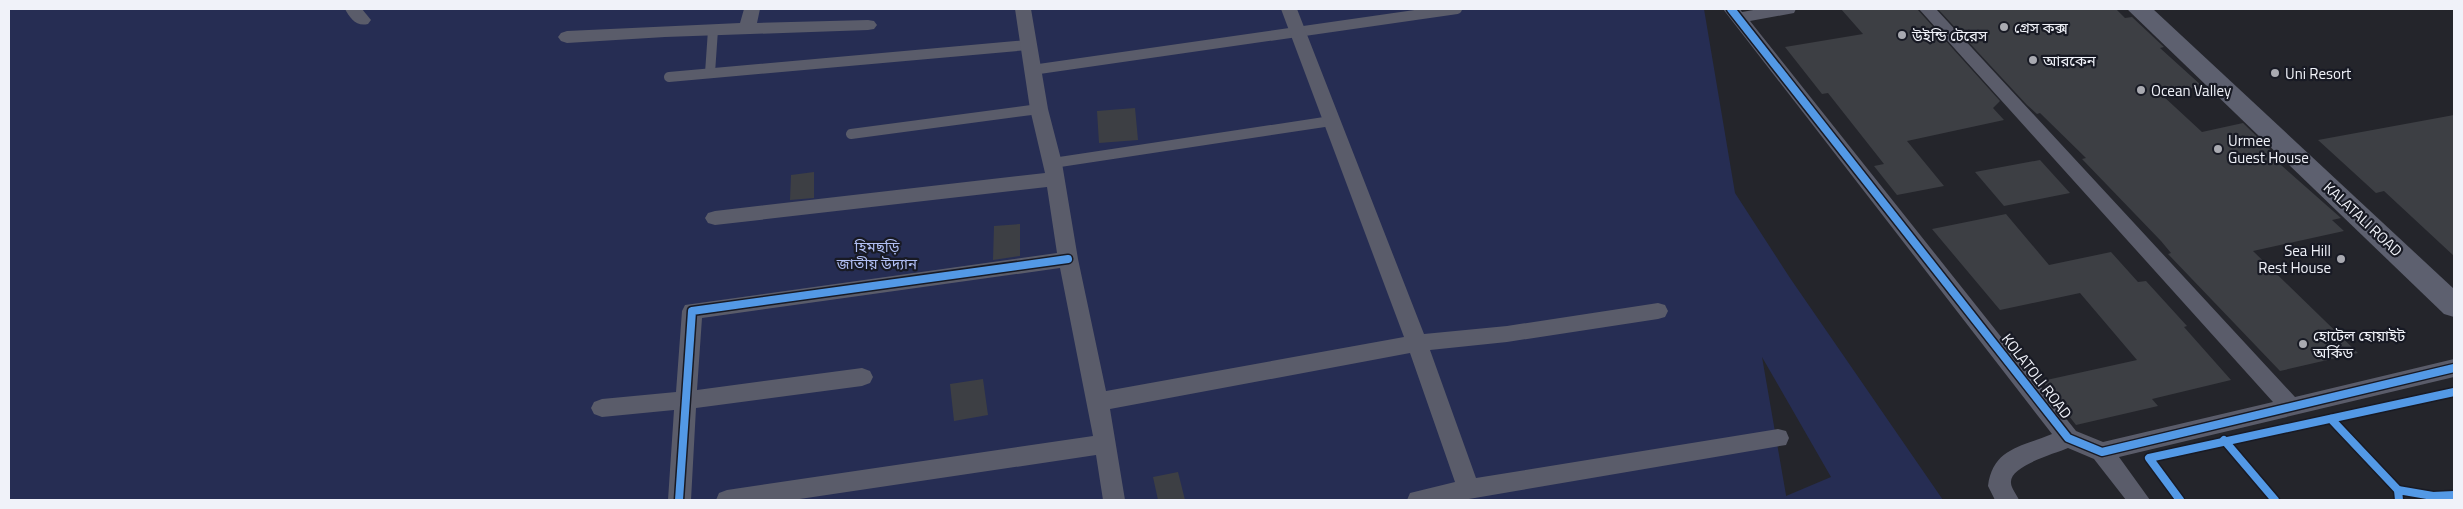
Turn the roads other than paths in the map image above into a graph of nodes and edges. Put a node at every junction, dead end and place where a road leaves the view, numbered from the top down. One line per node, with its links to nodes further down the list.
1 (752, 9): 10 (street)
2 (1023, 9): 14 (street)
3 (1289, 9): 12 (street)
4 (1457, 9): 12 (lane)
5 (1788, 9): 7 (street, KOLATOLI ROAD)
6 (1927, 9): 32 (street)
7 (1734, 13): 35 (street, KOLATOLI ROAD)
8 (2156, 13): 24 (highway, KALATALI ROAD); 25 (highway, KALATALI ROAD)
9 (868, 25): 10 (street)
10 (747, 28): 11 (street)
11 (713, 30): 13 (street); 16 (lane)
12 (1298, 32): 15 (lane); 19 (street)
13 (567, 38)
14 (1028, 45): 15 (street); 16 (lane)
15 (1032, 70): 18 (street)
16 (710, 73): 17 (lane)
17 (669, 77)
18 (1039, 108): 20 (lane); 21 (street)
19 (1331, 121): 21 (lane); 27 (street)
20 (851, 134)
21 (1055, 171): 22 (street); 23 (street)
22 (715, 218)
23 (1068, 259): 30 (street); 31 (street)
24 (2454, 282)
25 (2454, 306)
26 (1658, 311): 27 (street)
27 (1417, 343): 31 (street); 38 (street)
28 (2454, 368): 32 (street)
29 (862, 377): 30 (street)
30 (686, 400): 33 (street); 39 (street)
31 (1097, 402): 36 (street)
32 (2291, 407): 37 (street)
33 (602, 408)
34 (1778, 438): 38 (street)
35 (2068, 438): 37 (street, KOLATOLI ROAD); 43 (street)
36 (1106, 444): 40 (street); 41 (street)
37 (2102, 452): 44 (street)
38 (1469, 489): 42 (street)
39 (679, 500)
40 (727, 500)
41 (1114, 500)
42 (1418, 500)
43 (2008, 500)
44 (2138, 500)

